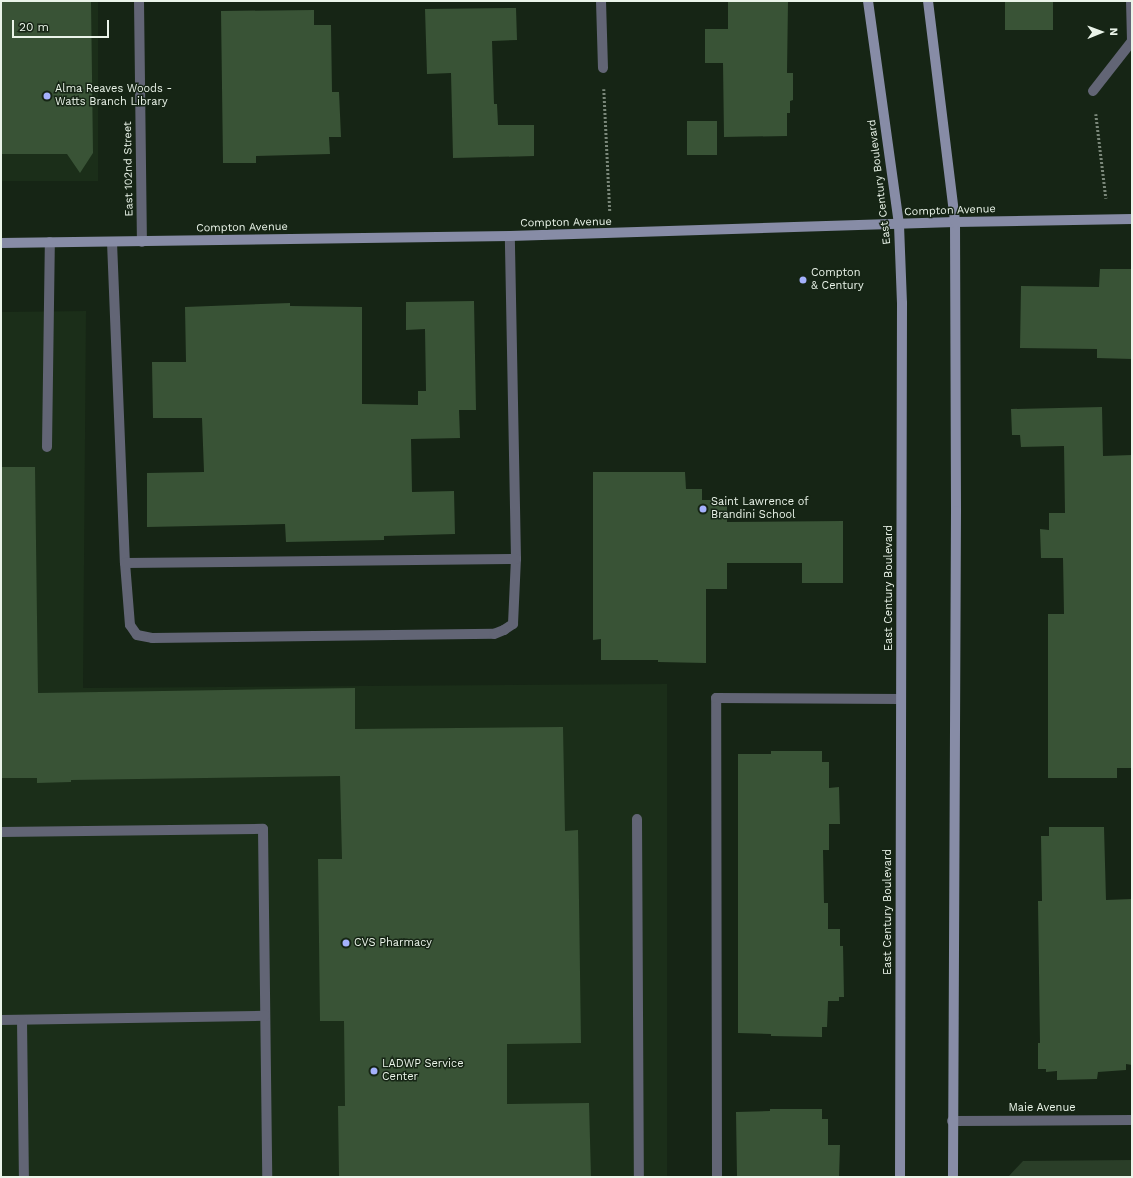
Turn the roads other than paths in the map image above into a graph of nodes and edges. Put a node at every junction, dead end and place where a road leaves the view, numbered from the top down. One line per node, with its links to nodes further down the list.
1 (139, 1): 14 (street, East 102nd Street)
2 (601, 1): 6 (street)
3 (868, 1): 10 (main road, East Century Boulevard)
4 (928, 1): 9 (main road)
5 (1131, 1): 7 (street)
6 (603, 68)
7 (1093, 91)
8 (1132, 219): 9 (main road, Compton Avenue)
9 (955, 222): 10 (main road, Compton Avenue); 26 (main road)
10 (899, 225): 11 (main road, Compton Avenue); 19 (main road, East Century Boulevard)
11 (510, 236): 14 (main road, Compton Avenue); 17 (street)
12 (50, 242): 13 (main road, Compton Avenue); 15 (main road, Compton Avenue); 16 (street)
13 (112, 242): 14 (main road, Compton Avenue); 18 (street)
14 (142, 242)
15 (1, 243)
16 (47, 447)
17 (516, 559): 18 (street); 18 (street)
18 (125, 563)
19 (901, 699): 30 (street); 31 (main road, East Century Boulevard)
20 (637, 819): 29 (street)
21 (1, 832): 22 (street)
22 (265, 1016): 24 (street); 28 (street)
23 (1, 1020): 24 (street)
24 (22, 1020): 27 (street)
25 (1132, 1120): 26 (street, Maie Avenue)
26 (952, 1121): 32 (main road)
27 (24, 1177)
28 (267, 1177)
29 (639, 1177)
30 (717, 1177)
31 (900, 1177)
32 (953, 1177)

